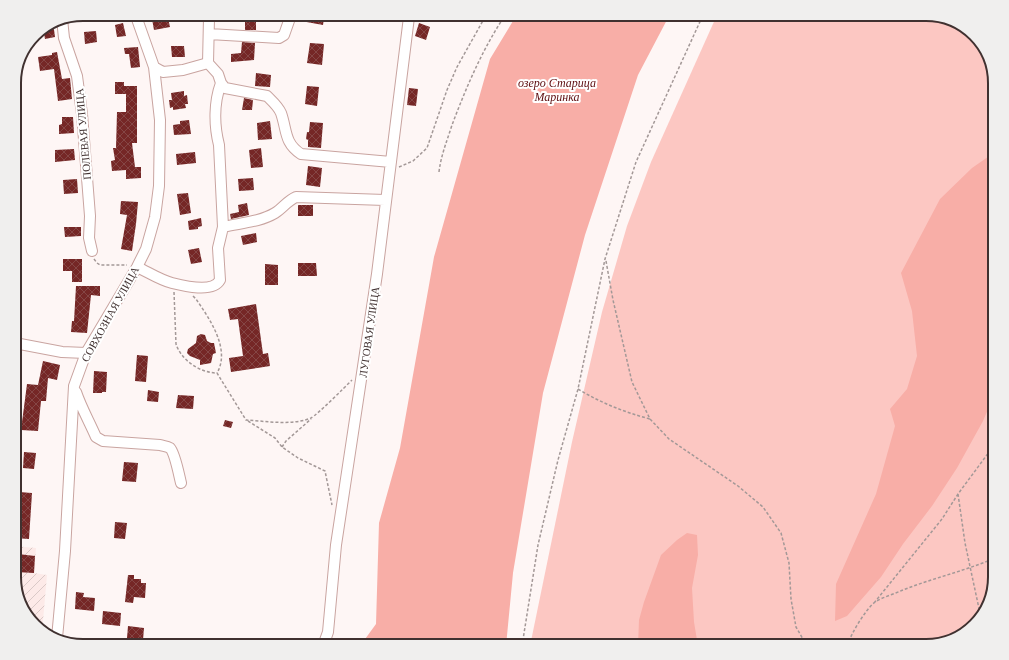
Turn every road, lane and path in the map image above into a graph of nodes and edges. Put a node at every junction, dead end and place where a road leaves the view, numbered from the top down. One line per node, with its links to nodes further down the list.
1 (138, 21): 11 (street, СОВХОЗНАЯ УЛИЦА)
2 (209, 21): 9 (street)
3 (289, 21): 9 (street)
4 (408, 21): 13 (street, ЛУГОВАЯ УЛИЦА)
5 (483, 21): 13 (path)
6 (501, 21): 14 (path)
7 (700, 21): 18 (path)
8 (63, 25): 17 (street, ПОЛЕВАЯ УЛИЦА)
9 (209, 38): 10 (street)
10 (208, 64): 11 (street); 12 (street)
11 (154, 67): 19 (street, СОВХОЗНАЯ УЛИЦА)
12 (221, 82): 13 (street); 16 (street)
13 (390, 166): 15 (street, ЛУГОВАЯ УЛИЦА)
14 (439, 172)
15 (386, 200): 16 (street); 41 (street, ЛУГОВАЯ УЛИЦА)
16 (222, 227): 20 (street)
17 (92, 251): 19 (path)
18 (605, 259): 27 (path); 29 (path)
19 (137, 267): 20 (street); 23 (street, СОВХОЗНАЯ УЛИЦА)
20 (171, 283): 24 (path)
21 (190, 294): 24 (path)
22 (21, 344): 23 (street)
23 (86, 353): 26 (street, СОВХОЗНАЯ УЛИЦА)
24 (217, 373): 30 (path)
25 (353, 378): 28 (path)
26 (74, 386): 33 (street); 40 (street, СОВХОЗНАЯ УЛИЦА)
27 (578, 389): 29 (path); 42 (path)
28 (312, 418): 30 (path); 31 (path)
29 (650, 419): 43 (path)
30 (246, 420): 31 (path)
31 (282, 447): 35 (path)
32 (988, 453): 34 (path)
33 (181, 483)
34 (958, 494): 37 (path); 38 (path)
35 (332, 510)
36 (988, 561): 37 (path)
37 (970, 568): 38 (path); 39 (path)
38 (874, 603): 44 (path)
39 (979, 610)
40 (57, 634)
41 (326, 639)
42 (523, 639)
43 (803, 639)
44 (850, 639)

